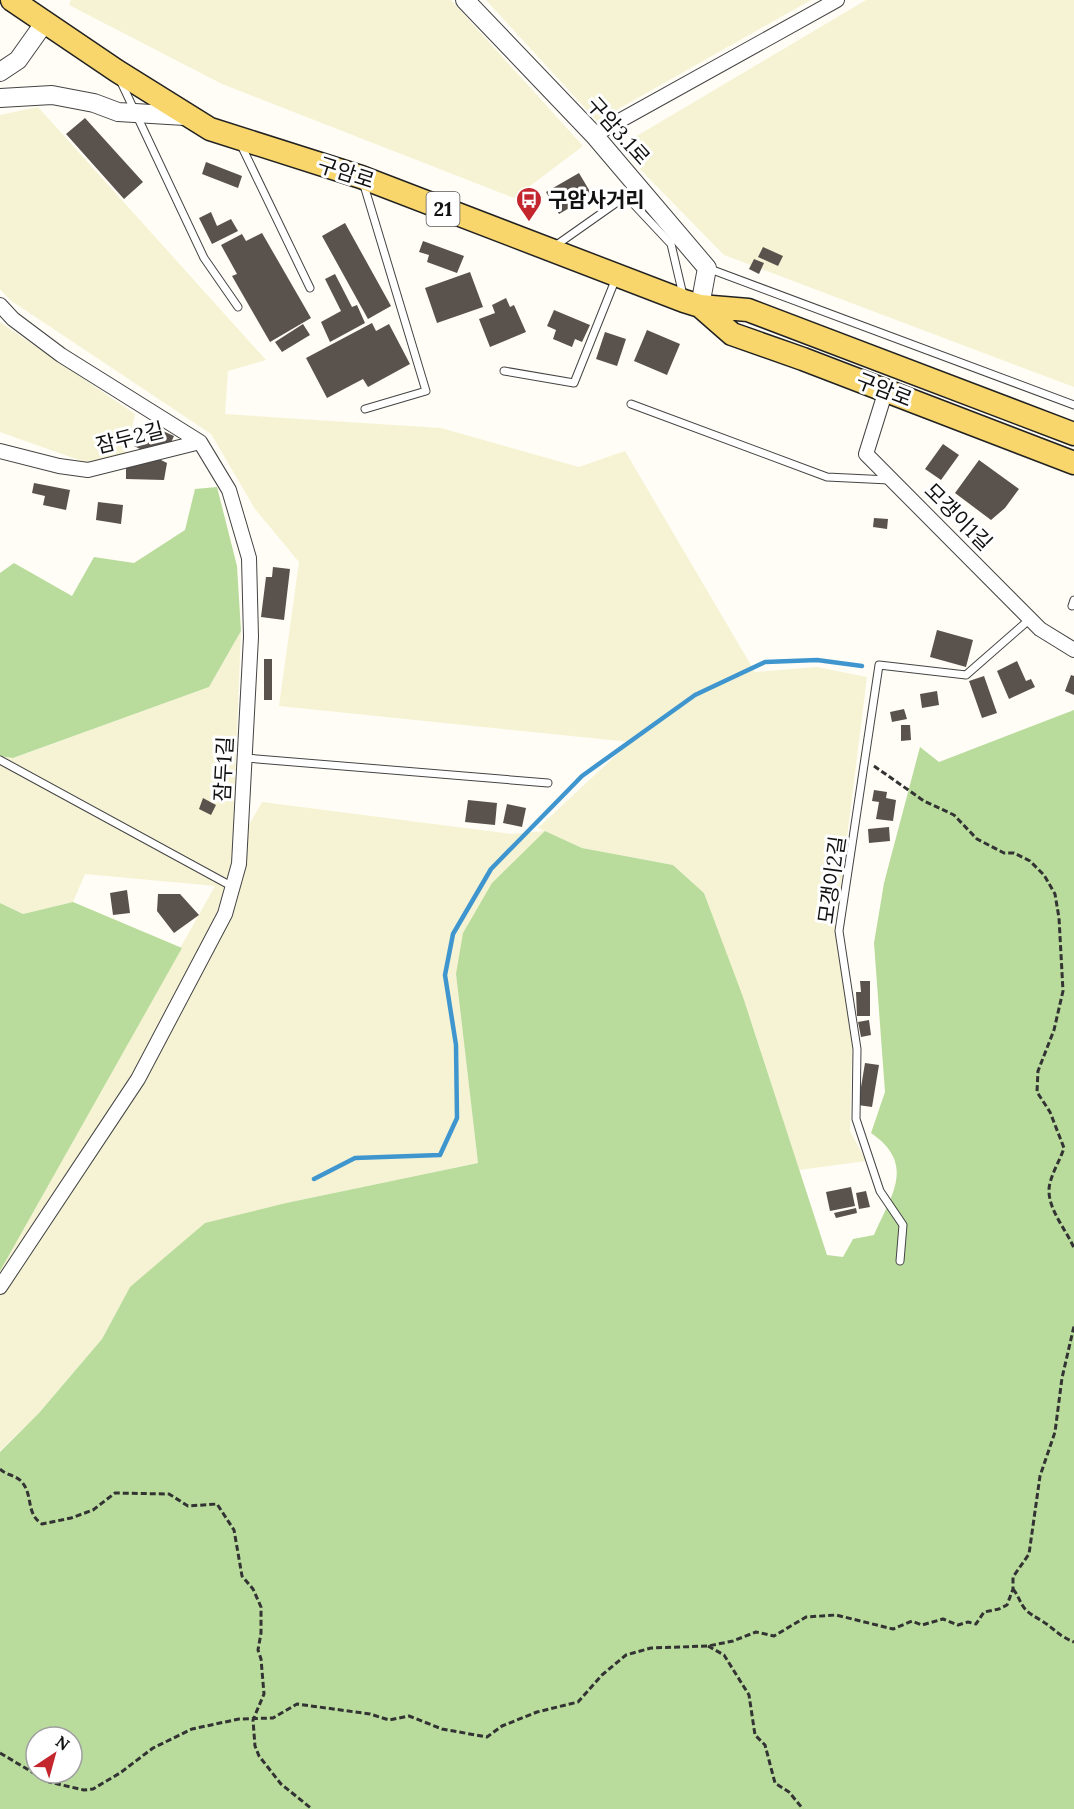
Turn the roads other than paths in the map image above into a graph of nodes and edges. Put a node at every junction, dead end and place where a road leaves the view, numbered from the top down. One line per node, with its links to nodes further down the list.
1 (12, 0): 4 (main road, 구암로 / 21)
2 (465, 0): 10 (street, 구암3.1로)
3 (837, 0): 10 (street)
4 (45, 22): 5 (main road, 구암로 / 21); 6 (street)
5 (117, 71): 8 (lane); 9 (main road, 구암로 / 21)
6 (0, 72)
7 (0, 98): 8 (street)
8 (136, 113): 9 (street); 19 (lane)
9 (186, 116): 11 (main road, 구암로 / 21)
10 (594, 135): 14 (street, 구암3.1로)
11 (239, 140): 12 (main road, 구암로 / 21); 16 (lane)
12 (361, 177): 13 (main road, 구암로 / 21); 24 (lane)
13 (549, 250): 15 (main road, 구암로 / 21); 17 (lane)
14 (707, 268): 17 (street); 23 (lane)
15 (617, 276): 17 (main road, 구암로 / 21); 20 (lane)
16 (310, 288)
17 (692, 303): 21 (main road, 구암로 / 21); 25 (main road, 구암로 / 21)
18 (0, 305): 26 (street, 잠두1길)
19 (237, 307)
20 (504, 371)
21 (886, 390): 28 (main road, 구암로 / 21); 29 (street, 모갱이1길)
22 (631, 404): 29 (lane)
23 (1074, 405)
24 (365, 409)
25 (1074, 434)
26 (200, 442): 27 (street, 잠두2길); 32 (street, 잠두1길)
27 (0, 451)
28 (1074, 463)
29 (892, 481): 30 (street, 모갱이1길)
30 (1030, 619): 31 (street, 모갱이1길); 36 (lane, 모갱이2길)
31 (1074, 650)
32 (246, 758): 34 (lane); 35 (street, 잠두1길)
33 (0, 760): 35 (lane)
34 (548, 783)
35 (232, 887): 37 (street, 잠두1길)
36 (900, 1261)
37 (0, 1287)

